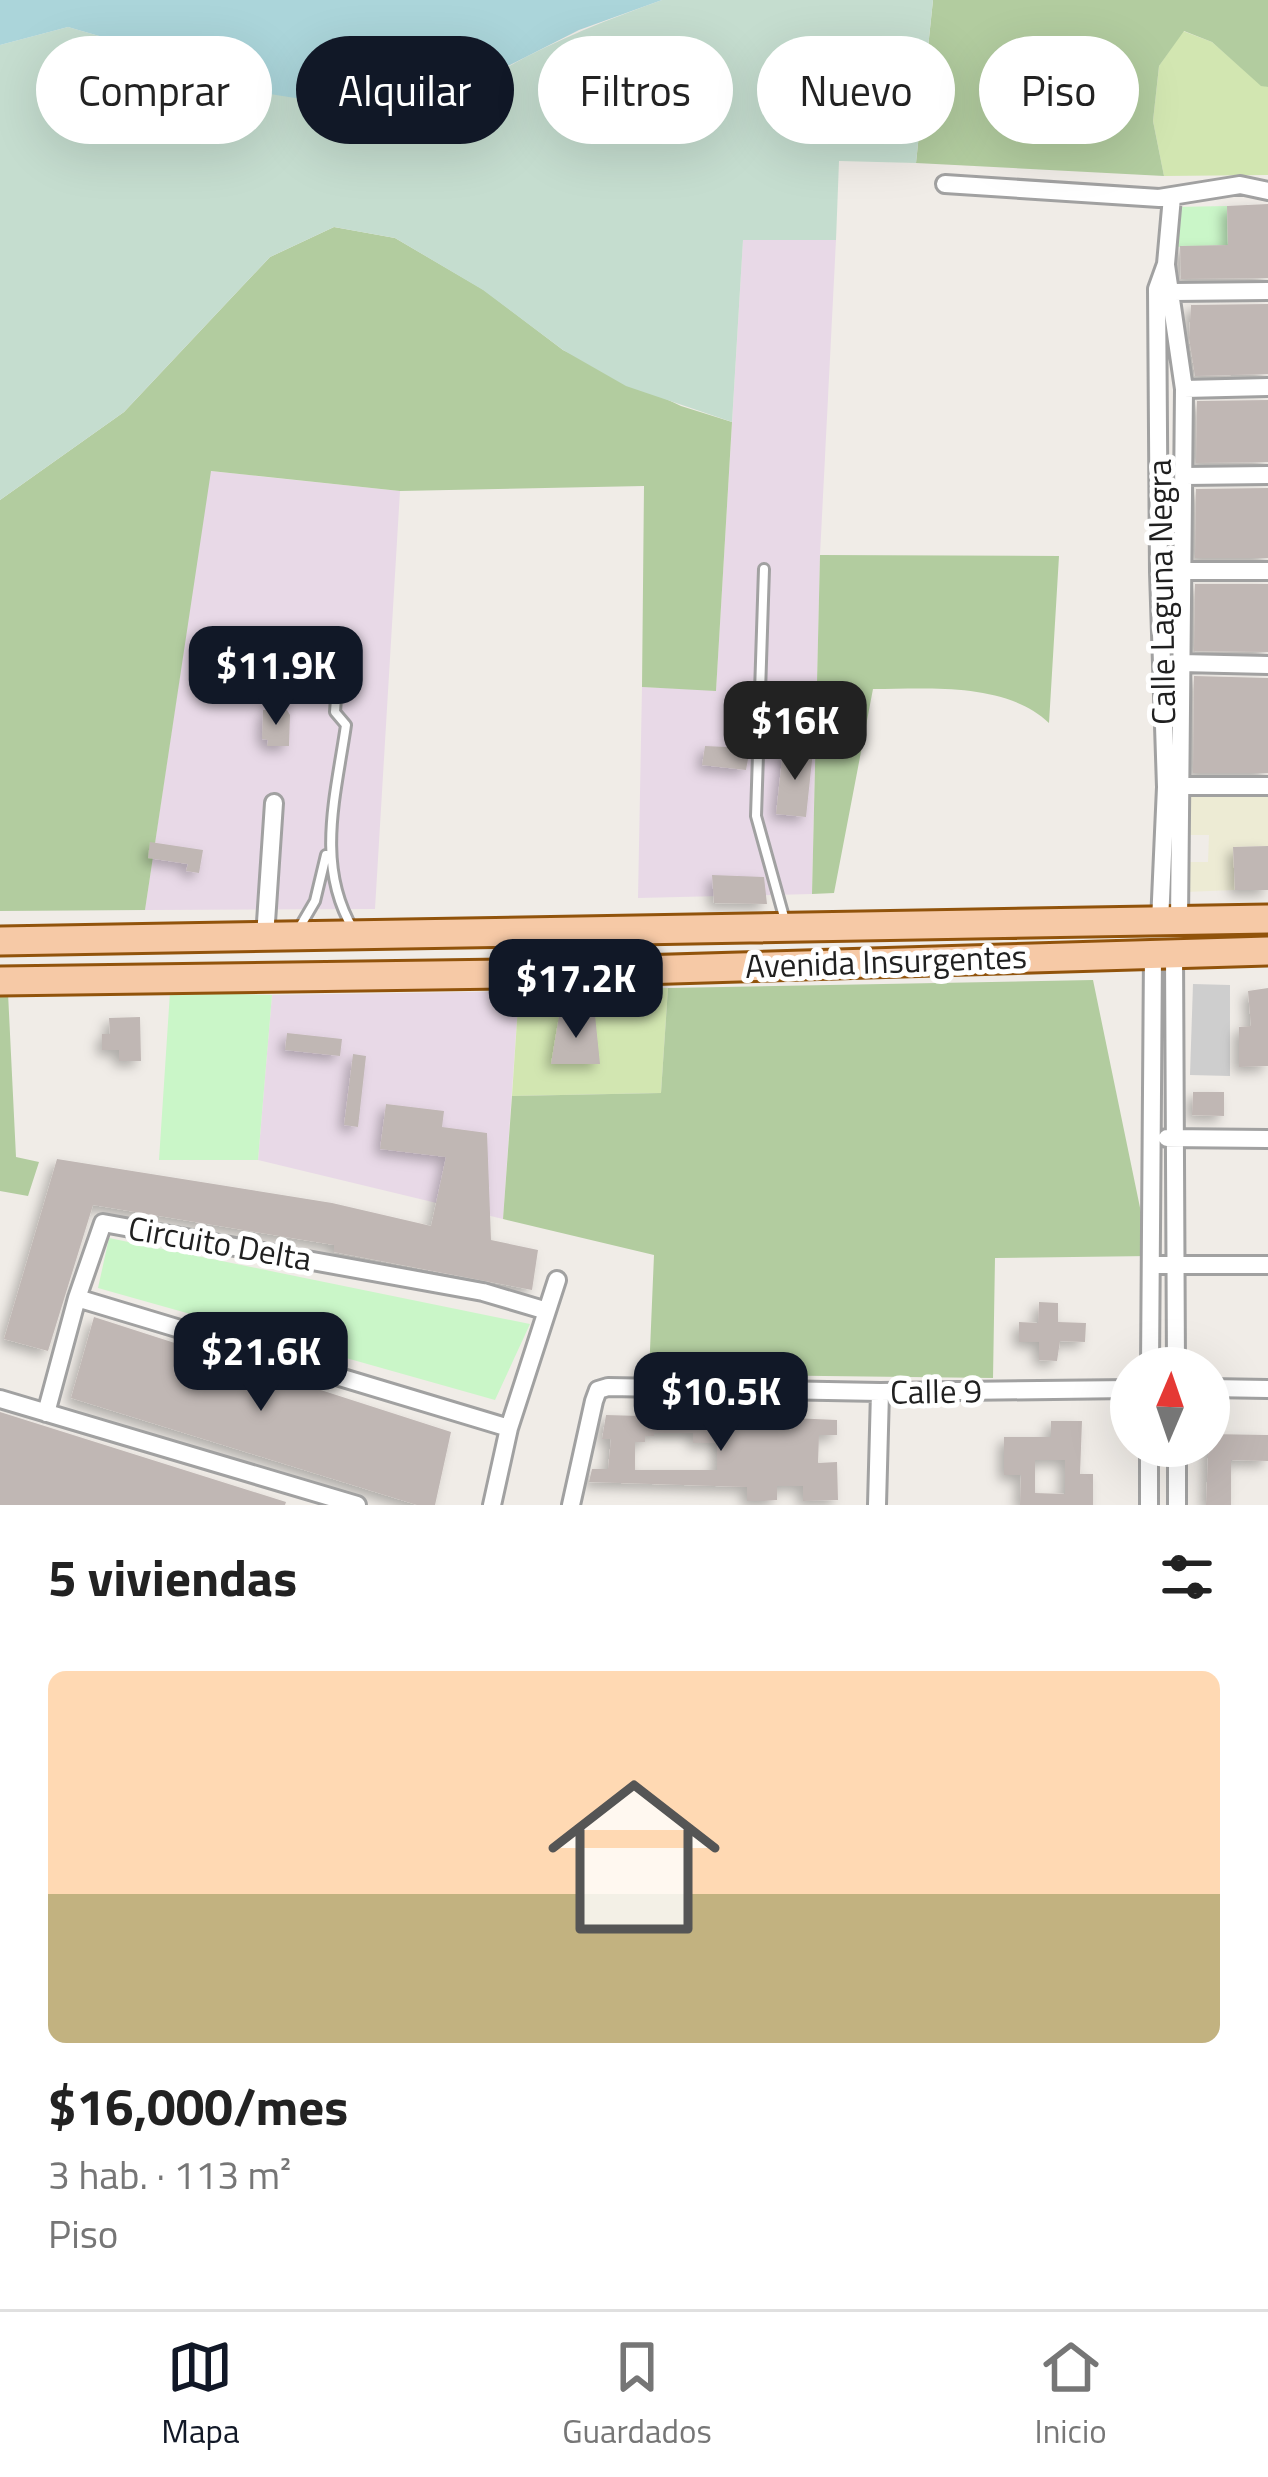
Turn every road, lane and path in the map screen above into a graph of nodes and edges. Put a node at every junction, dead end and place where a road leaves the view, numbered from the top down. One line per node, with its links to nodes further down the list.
1 (945, 184): 3 (street)
2 (1268, 190): 3 (street)
3 (1172, 197): 4 (street, Calle Laguna Negra)
4 (1166, 265): 6 (street, Calle Laguna Negra); 22 (street, Calle Laguna Negra)
5 (1268, 291): 6 (street)
6 (1173, 292): 8 (street, Calle Laguna Negra)
7 (1268, 388): 8 (street)
8 (1184, 389): 10 (street, Calle Laguna Negra)
9 (1268, 475): 10 (street)
10 (1185, 476): 12 (street, Calle Laguna Negra)
11 (764, 569): 24 (lane)
12 (1183, 571): 13 (street); 14 (street, Calle Laguna Negra)
13 (1268, 571)
14 (1181, 664): 15 (street); 17 (street, Calle Laguna Negra)
15 (1268, 665)
16 (338, 670): 20 (lane)
17 (1180, 786): 18 (street); 22 (street, Calle Laguna Negra)
18 (1268, 786)
19 (274, 803): 27 (street)
20 (328, 850): 25 (lane); 26 (lane)
21 (1268, 919): 22 (main road, Avenida Insurgentes)
22 (1169, 922): 23 (main road, Avenida Insurgentes)
23 (1000, 925): 24 (main road, Avenida Insurgentes); 32 (main road)
24 (787, 928): 25 (main road, Avenida Insurgentes); 33 (main road)
25 (357, 935): 26 (main road, Avenida Insurgentes)
26 (294, 936): 27 (main road, Avenida Insurgentes)
27 (265, 937): 28 (main road, Avenida Insurgentes)
28 (169, 938): 29 (main road, Avenida Insurgentes); 34 (main road)
29 (0, 941)
30 (1268, 951): 31 (main road, Avenida Insurgentes)
31 (1163, 953): 32 (main road, Avenida Insurgentes); 36 (street); 37 (street)
32 (1000, 957): 33 (main road, Avenida Insurgentes)
33 (788, 964): 34 (main road, Avenida Insurgentes)
34 (169, 979): 35 (main road, Avenida Insurgentes)
35 (0, 981)
36 (1152, 1138): 37 (street); 40 (street)
37 (1175, 1138): 38 (street); 41 (street)
38 (1268, 1139)
39 (1268, 1264): 41 (street)
40 (1151, 1265): 41 (street); 45 (street)
41 (1176, 1266): 46 (street)
42 (556, 1280): 44 (street)
43 (77, 1298): 44 (street, Circuito Delta); 52 (street); 53 (street)
44 (548, 1312): 53 (street)
45 (1150, 1347)
46 (1176, 1347)
47 (1230, 1388): 49 (street)
48 (1110, 1389): 50 (street, Calle 9)
49 (1268, 1389)
50 (880, 1392): 58 (street, Calle 9); 59 (street)
51 (0, 1399): 52 (street)
52 (46, 1413): 56 (street)
53 (509, 1428): 57 (street)
54 (1149, 1467): 60 (street)
55 (1177, 1467): 61 (street)
56 (357, 1505)
57 (492, 1505)
58 (571, 1505)
59 (877, 1505)
60 (1149, 1505)
61 (1178, 1505)

